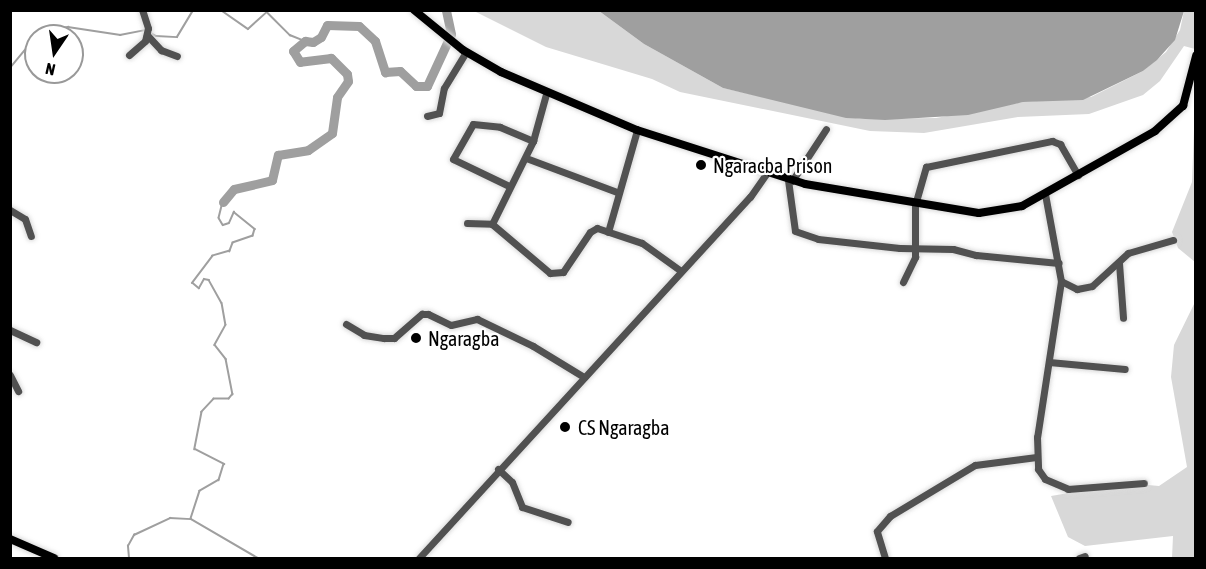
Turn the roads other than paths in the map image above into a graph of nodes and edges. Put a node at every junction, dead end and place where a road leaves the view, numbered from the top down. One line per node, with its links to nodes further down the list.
1 (142, 10): 3 (street)
2 (414, 10): 4 (main road)
3 (147, 32): 5 (street); 6 (street)
4 (464, 51): 8 (main road); 9 (street)
5 (129, 55)
6 (177, 56)
7 (1196, 56): 15 (main road)
8 (546, 94): 11 (main road); 12 (street)
9 (427, 116)
10 (826, 129): 16 (street)
11 (637, 130): 14 (main road); 18 (street)
12 (533, 141): 13 (street); 17 (street)
13 (526, 158): 17 (street); 18 (street)
14 (766, 174): 16 (main road); 30 (street)
15 (1078, 175): 19 (main road); 20 (street)
16 (790, 180): 20 (main road); 27 (street)
17 (509, 186): 23 (street)
18 (617, 192): 24 (street)
19 (1045, 194): 20 (main road); 28 (street)
20 (915, 205): 27 (street)
21 (10, 210): 25 (street)
22 (467, 223): 23 (street)
23 (492, 224): 24 (street)
24 (608, 232): 30 (street)
25 (31, 236)
26 (1173, 240): 29 (street)
27 (915, 249): 28 (street); 32 (street)
28 (1059, 263): 31 (street)
29 (1119, 263): 31 (street); 33 (street)
30 (681, 271): 40 (street)
31 (1061, 281): 37 (street)
32 (903, 282)
33 (1123, 318)
34 (346, 324): 40 (street)
35 (10, 330): 36 (street)
36 (36, 342)
37 (1049, 362): 38 (street); 42 (street)
38 (1125, 369)
39 (10, 375): 41 (street)
40 (584, 377): 43 (street)
41 (18, 390)
42 (1036, 457): 44 (street); 49 (street)
43 (498, 469): 45 (street); 48 (street)
44 (1144, 483)
45 (568, 522)
46 (10, 539): 47 (main road)
47 (54, 558)
48 (419, 558)
49 (885, 558)

